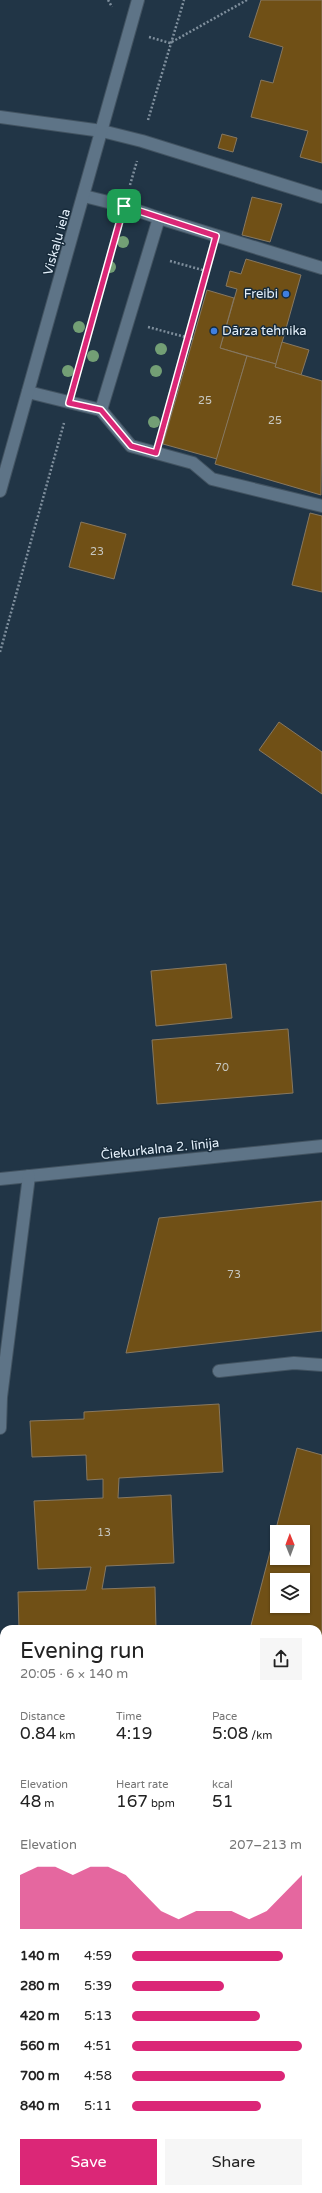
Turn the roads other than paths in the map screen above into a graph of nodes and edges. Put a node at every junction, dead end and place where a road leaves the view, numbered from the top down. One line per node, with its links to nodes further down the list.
1 (138, 0): 3 (street, Viskaļu iela)
2 (0, 117): 3 (street)
3 (102, 131): 4 (street, Viskaļu iela); 5 (street)
4 (84, 196): 6 (street); 8 (street, Viskaļu iela)
5 (322, 197)
6 (159, 218): 7 (street); 9 (street)
7 (322, 268)
8 (28, 392): 9 (street); 10 (street, Viskaļu iela)
9 (101, 410): 11 (street)
10 (0, 491)
11 (322, 506)
12 (322, 1146): 13 (street, Čiekurkalna 2. līnija)
13 (28, 1176): 14 (street, Čiekurkalna 2. līnija); 17 (street)
14 (0, 1179)
15 (322, 1365): 16 (street)
16 (219, 1371)
17 (0, 1428)

